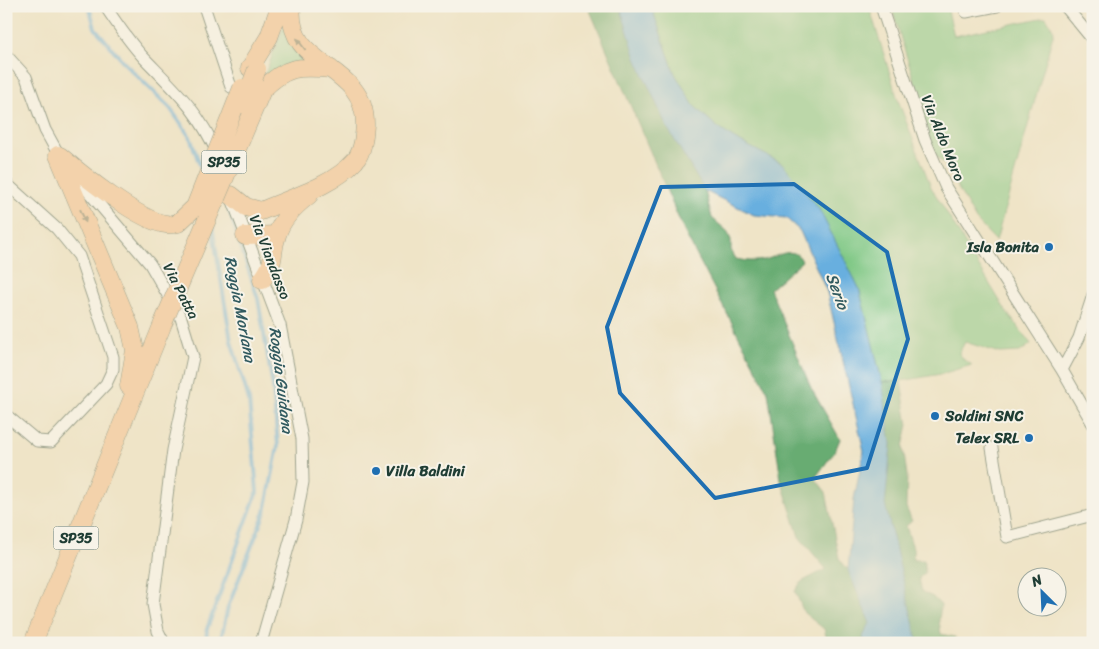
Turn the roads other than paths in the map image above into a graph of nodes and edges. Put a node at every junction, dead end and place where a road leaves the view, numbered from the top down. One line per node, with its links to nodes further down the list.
1 (104, 6): 17 (street, Via Viandasso)
2 (204, 6): 13 (street)
3 (280, 6): 11 (highway, SP35)
4 (292, 6): 12 (highway, one-way to 4)
5 (881, 6): 24 (street, Via Aldo Moro)
6 (997, 6): 8 (street)
7 (1065, 6): 9 (street)
8 (966, 12)
9 (1093, 40)
10 (6, 55): 14 (street, Via Patta)
11 (254, 69): 14 (highway, bridge); 21 (highway, SP35, bridge)
12 (331, 69): 16 (highway); 21 (highway, bridge)
13 (231, 87)
14 (58, 155): 27 (highway, one-way to 27); 31 (street, Via Patta)
15 (6, 183): 25 (street)
16 (320, 185): 18 (highway); 19 (highway)
17 (231, 195): 18 (highway); 20 (street, Via Viandasso)
18 (262, 211): 20 (highway)
19 (277, 235): 20 (highway); 22 (highway)
20 (245, 236): 22 (street, Via Viandasso)
21 (190, 255): 27 (highway, SP35, bridge)
22 (262, 280): 32 (street, Via Viandasso)
23 (1093, 295): 24 (street)
24 (1062, 370): 26 (street, Via Aldo Moro)
25 (6, 415)
26 (1093, 424)
27 (118, 433): 30 (highway, SP35)
28 (992, 448): 29 (street)
29 (1093, 515)
30 (33, 643)
31 (164, 643)
32 (261, 643)

